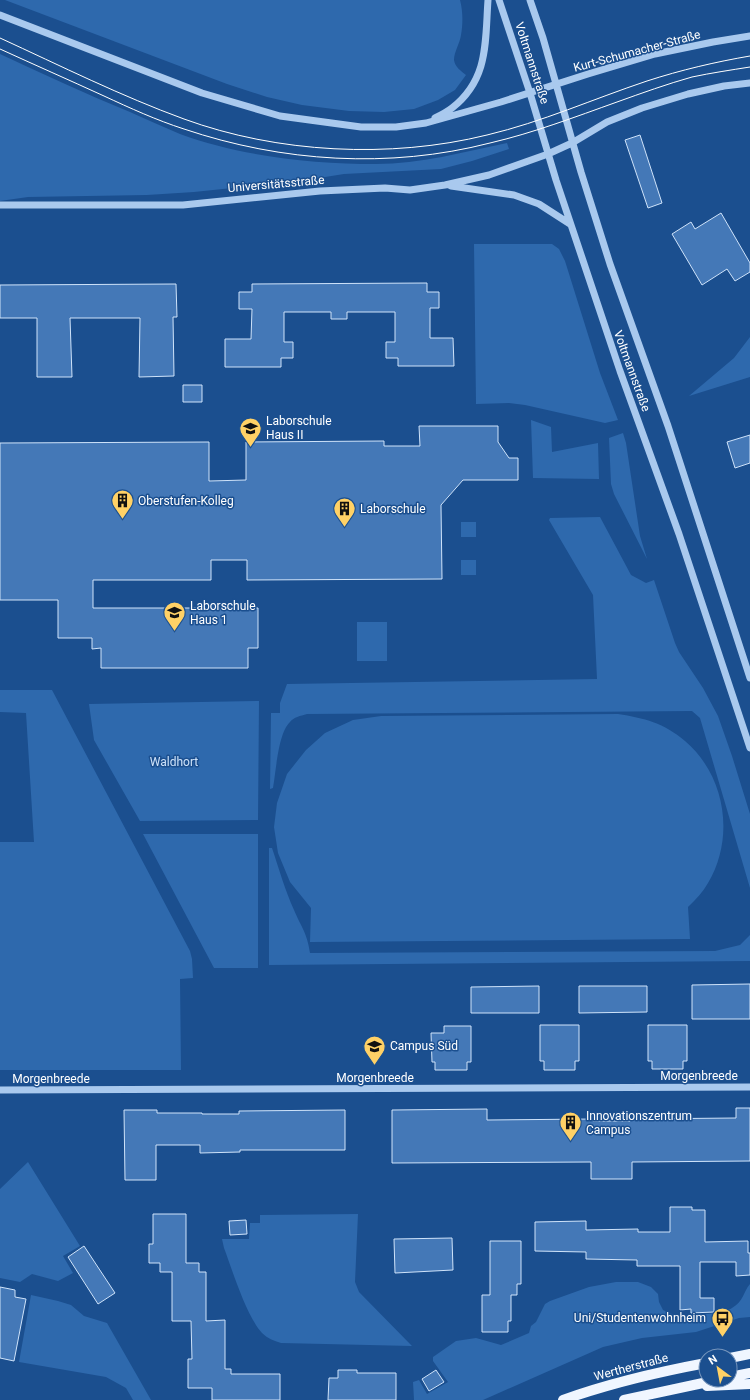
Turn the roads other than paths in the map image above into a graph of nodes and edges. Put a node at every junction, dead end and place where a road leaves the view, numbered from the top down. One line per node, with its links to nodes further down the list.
1 (488, 0): 9 (street)
2 (499, 0): 8 (street, Voltmannstraße)
3 (530, 0): 7 (street, Voltmannstraße)
4 (0, 15): 9 (street)
5 (750, 36): 7 (street, Kurt-Schumacher-Straße)
6 (750, 83): 10 (street)
7 (556, 85): 8 (street, Kurt-Schumacher-Straße); 10 (street, Voltmannstraße)
8 (530, 93): 9 (street); 11 (street, Voltmannstraße)
9 (426, 123)
10 (572, 143): 11 (street); 15 (street, Voltmannstraße)
11 (548, 154): 12 (street, Universitätsstraße); 14 (street, Voltmannstraße)
12 (445, 185): 13 (street, Universitätsstraße); 14 (street)
13 (0, 205)
14 (570, 224): 16 (street, Voltmannstraße)
15 (750, 678)
16 (750, 748)
17 (750, 1086): 18 (street, Morgenbreede)
18 (0, 1090)
19 (750, 1354): 20 (main road)
20 (738, 1356)
21 (698, 1364): 27 (main road, Wertherstraße)
22 (750, 1373): 23 (main road)
23 (738, 1375)
24 (750, 1384): 26 (main road)
25 (698, 1385): 26 (main road)
26 (689, 1387): 28 (main road)
27 (563, 1400)
28 (624, 1400)

